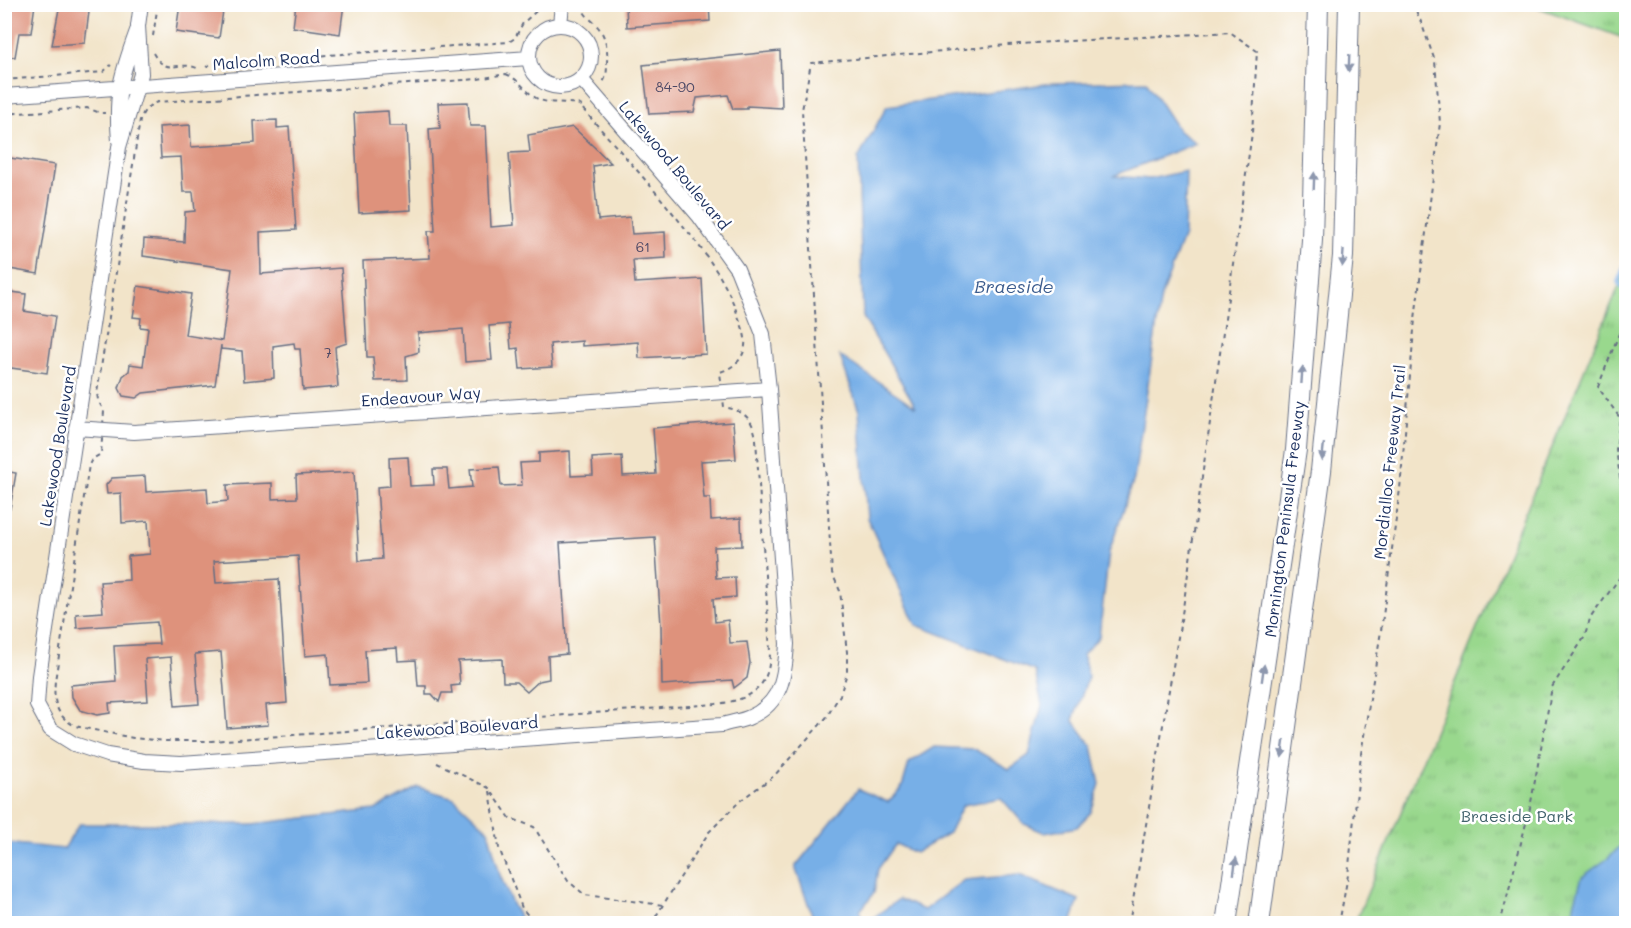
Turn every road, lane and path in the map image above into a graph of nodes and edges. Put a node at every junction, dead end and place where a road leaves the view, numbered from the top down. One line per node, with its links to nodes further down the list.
1 (141, 4): 11 (street)
2 (158, 4): 12 (path)
3 (543, 4): 17 (path)
4 (562, 4): 10 (street)
5 (577, 4): 9 (path)
6 (1318, 4): 42 (highway, Mornington Peninsula Freeway, one-way to 6)
7 (1349, 4): 43 (highway, Mornington Peninsula Freeway, one-way to 43)
8 (1413, 4): 44 (path, Mordialloc Freeway Trail)
9 (582, 5): 22 (path)
10 (560, 25): 14 (street); 19 (street)
11 (138, 26): 15 (street, Lakewood Boulevard); 16 (street, Lakewood Boulevard)
12 (152, 38)
13 (151, 49): 17 (path)
14 (529, 58): 19 (street); 20 (street, Malcolm Road)
15 (126, 62): 18 (path); 21 (street, Lakewood Boulevard)
16 (142, 62): 17 (path); 20 (street, Lakewood Boulevard)
17 (158, 62)
18 (4, 80)
19 (581, 80): 22 (street, Lakewood Boulevard)
20 (138, 86): 21 (street, Malcolm Road); 25 (street, Lakewood Boulevard)
21 (118, 88): 23 (street, Malcolm Road); 26 (street, Lakewood Boulevard)
22 (593, 93): 24 (path); 30 (street, Lakewood Boulevard)
23 (4, 96)
24 (582, 106): 25 (path); 31 (path)
25 (137, 111): 28 (street, Lakewood Boulevard); 33 (path)
26 (116, 113): 27 (path); 28 (street, Lakewood Boulevard)
27 (4, 114)
28 (119, 147): 32 (street, Lakewood Boulevard)
29 (1626, 316): 34 (path)
30 (769, 389): 31 (street, Endeavour Way); 32 (street, Lakewood Boulevard)
31 (722, 392): 33 (street, Endeavour Way); 33 (path)
32 (76, 428): 33 (street, Endeavour Way)
33 (103, 430)
34 (1626, 520)
35 (1626, 569): 45 (path)
36 (437, 763): 37 (path)
37 (489, 788): 38 (path); 39 (path)
38 (663, 905): 40 (path); 41 (path)
39 (535, 924)
40 (651, 924)
41 (1129, 924)
42 (1226, 924)
43 (1259, 924)
44 (1339, 924)
45 (1500, 924)

